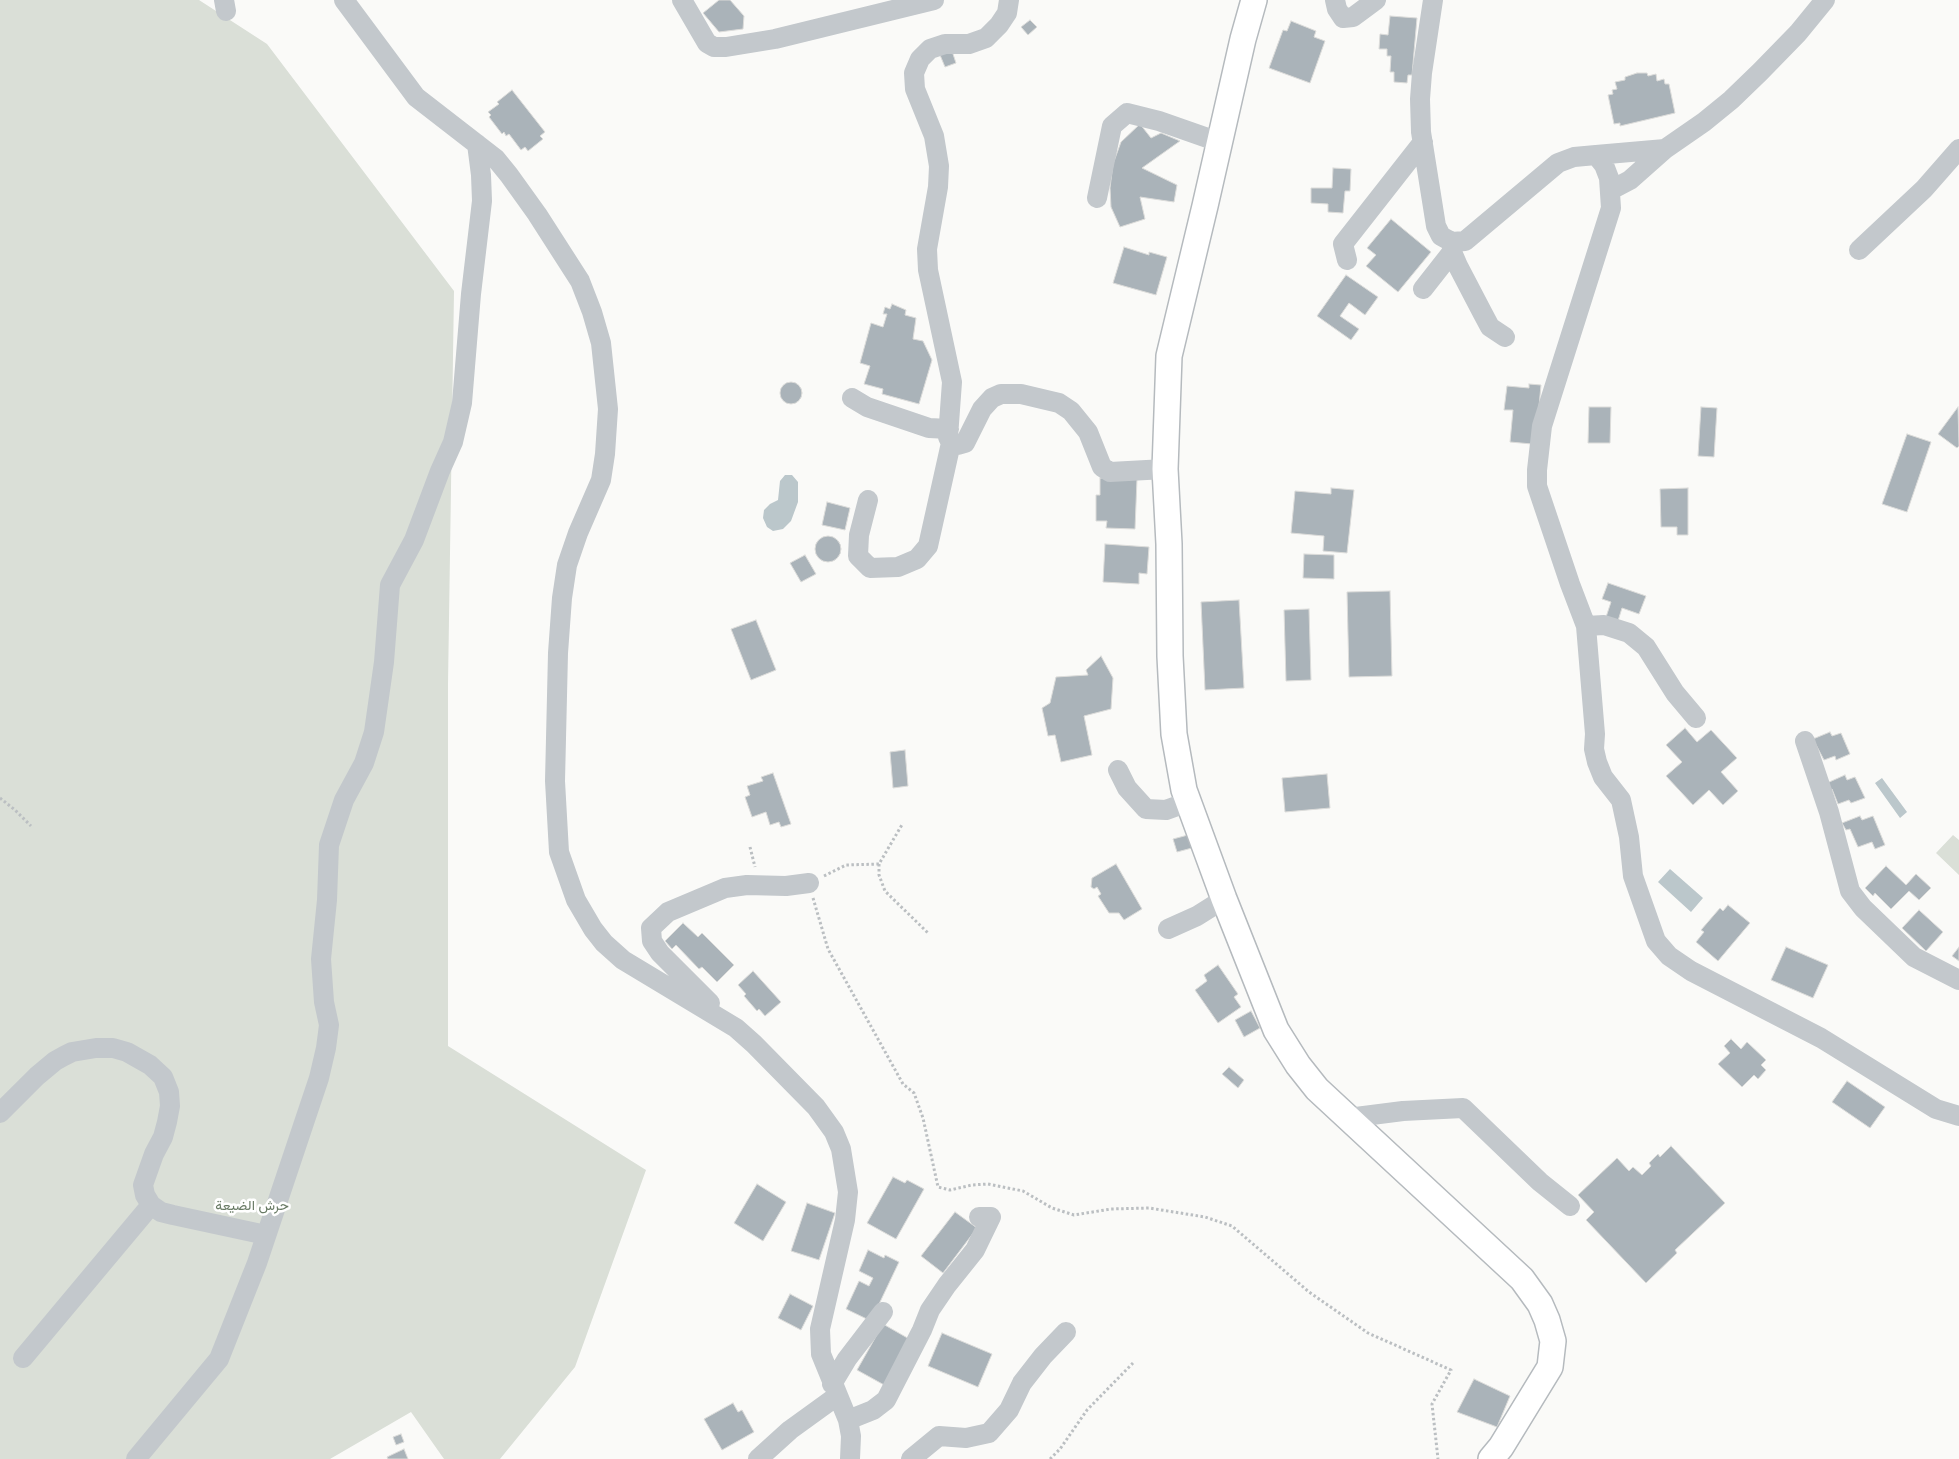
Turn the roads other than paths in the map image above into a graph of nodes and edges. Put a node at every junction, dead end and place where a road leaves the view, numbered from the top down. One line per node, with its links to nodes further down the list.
1 (344, 0): 12 (street)
2 (682, 0): 3 (street)
3 (934, 0)
4 (1009, 0): 24 (street)
5 (1254, 0): 10 (main road)
6 (1335, 0): 7 (street)
7 (1376, 0)
8 (1433, 0): 11 (street)
9 (1825, 0): 13 (street)
10 (1219, 142): 17 (street); 25 (main road)
11 (1423, 142): 18 (street); 20 (street)
12 (477, 144): 36 (street); 43 (street)
13 (1665, 149): 15 (street); 16 (street)
14 (1959, 149): 19 (street)
15 (1596, 155): 16 (street); 18 (street)
16 (1611, 190): 27 (street)
17 (1097, 198)
18 (1452, 247): 21 (street); 22 (street)
19 (1860, 250)
20 (1348, 260)
21 (1423, 289)
22 (1505, 338)
23 (852, 398): 24 (street)
24 (950, 436): 25 (street); 26 (street)
25 (1165, 469): 31 (main road)
26 (868, 500)
27 (1586, 626): 28 (street); 38 (street)
28 (1696, 718)
29 (1805, 741): 35 (street)
30 (1118, 770): 31 (street)
31 (1188, 802): 33 (main road)
32 (809, 883): 36 (street)
33 (1224, 899): 34 (street); 39 (main road)
34 (1168, 929)
35 (1959, 980)
36 (736, 1028): 47 (street)
37 (0, 1113): 40 (street)
38 (1959, 1116)
39 (1348, 1118): 41 (street); 53 (main road)
40 (151, 1205): 43 (street); 46 (street)
41 (1570, 1206)
42 (979, 1218): 48 (street)
43 (266, 1235): 49 (street)
44 (883, 1312): 47 (street)
45 (1066, 1332): 52 (street)
46 (23, 1358)
47 (834, 1390): 48 (street); 50 (street)
48 (848, 1420): 51 (street)
49 (136, 1459)
50 (758, 1459)
51 (850, 1459)
52 (911, 1459)
53 (1491, 1459)

